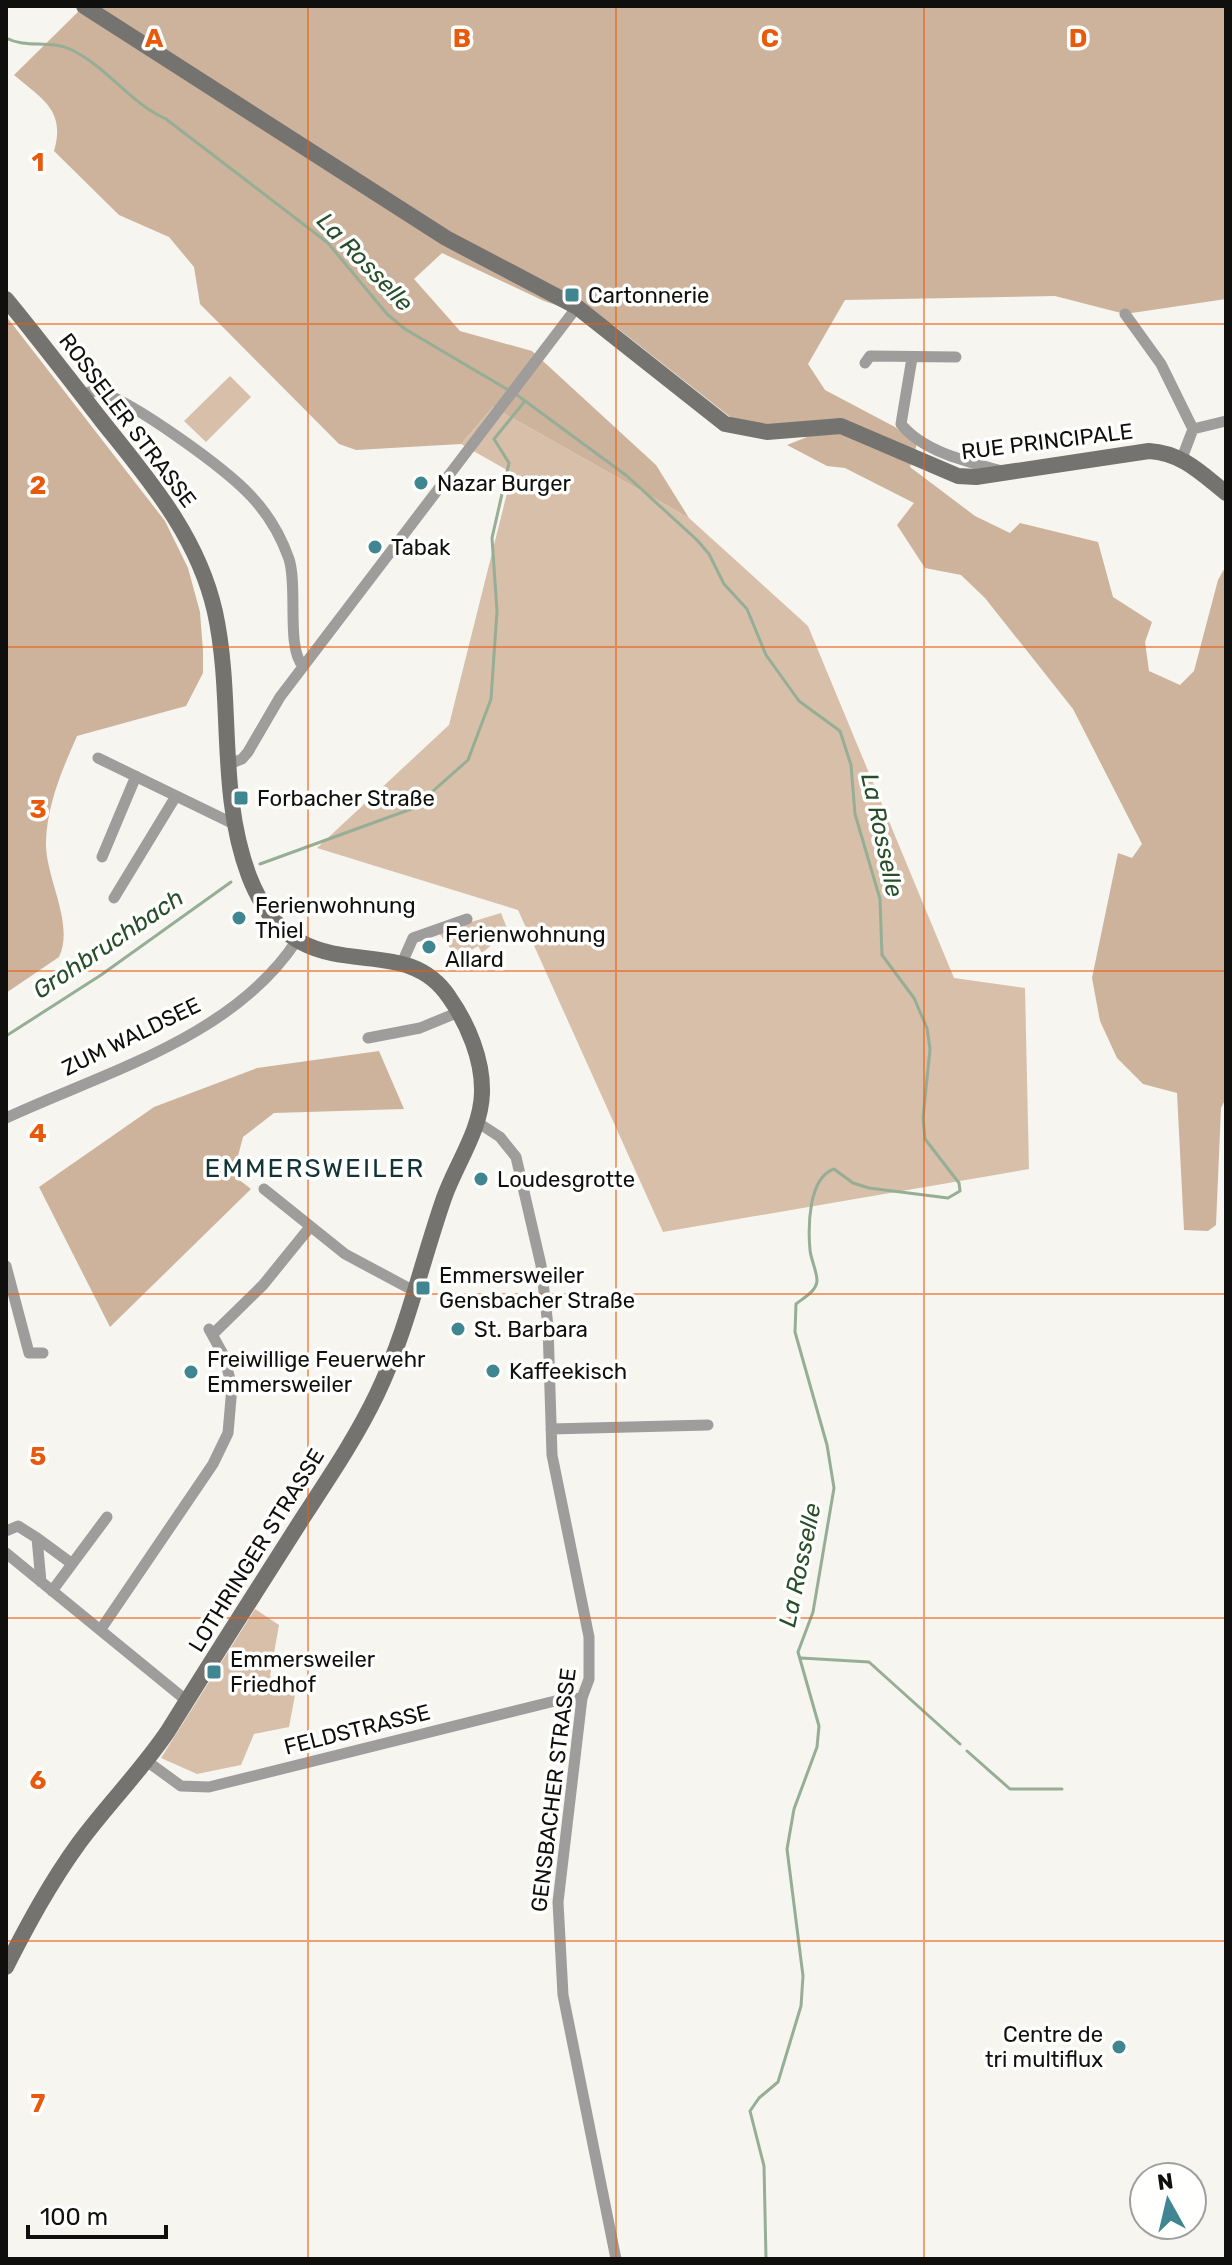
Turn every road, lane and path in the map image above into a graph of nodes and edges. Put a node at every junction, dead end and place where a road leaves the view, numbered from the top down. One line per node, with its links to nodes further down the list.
1 (84, 6): 3 (main road, RUE PRINCIPALE)
2 (6, 299): 8 (main road, ROSSELER STRASSE)
3 (577, 307): 12 (main road, RUE PRINCIPALE); 14 (street)
4 (1125, 314): 10 (street)
5 (956, 357): 6 (street)
6 (912, 358): 7 (street); 12 (street)
7 (865, 363)
8 (82, 395): 14 (street); 16 (main road, ROSSELER STRASSE)
9 (1226, 421): 10 (street)
10 (1193, 429): 11 (street)
11 (1182, 458): 12 (main road, RUE PRINCIPALE); 13 (main road, RUE PRINCIPALE)
12 (1006, 472)
13 (1226, 493)
14 (303, 666): 16 (street)
15 (98, 758): 17 (street)
16 (227, 765): 19 (main road)
17 (136, 776): 18 (street); 20 (street)
18 (176, 796): 19 (street); 21 (street)
19 (234, 824): 23 (main road)
20 (102, 857)
21 (114, 898)
22 (467, 919): 24 (street)
23 (297, 940): 24 (main road); 27 (street, ZUM WALDSEE)
24 (402, 963): 25 (main road)
25 (459, 1012): 26 (street); 28 (main road)
26 (368, 1038)
27 (6, 1118)
28 (477, 1122): 32 (main road, LOTHRINGER STRASSE); 35 (street, GENSBACHER STRASSE)
29 (264, 1189): 30 (street)
30 (310, 1227): 32 (street); 43 (street)
31 (6, 1266): 33 (street)
32 (416, 1292): 45 (main road, LOTHRINGER STRASSE)
33 (43, 1353)
34 (708, 1425): 35 (street)
35 (551, 1429): 44 (street, GENSBACHER STRASSE)
36 (107, 1517): 40 (street)
37 (6, 1531): 38 (street)
38 (37, 1538): 40 (street); 41 (street)
39 (6, 1553): 41 (street)
40 (71, 1563): 42 (street)
41 (41, 1582): 42 (street)
42 (52, 1591): 43 (street)
43 (101, 1629): 45 (street)
44 (582, 1698): 46 (street, FELDSTRASSE); 48 (street, GENSBACHER STRASSE)
45 (187, 1701): 46 (main road, LOTHRINGER STRASSE)
46 (148, 1762): 47 (main road, LOTHRINGER STRASSE)
47 (6, 1967)
48 (616, 2259)

